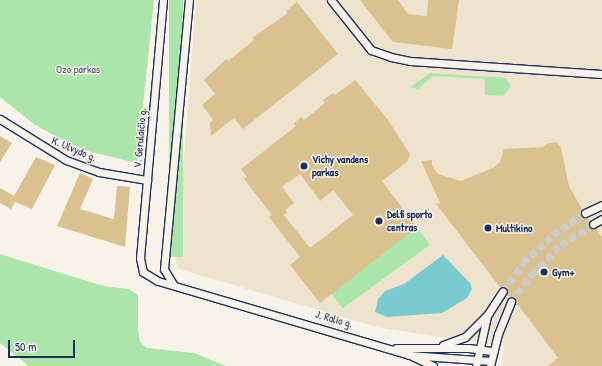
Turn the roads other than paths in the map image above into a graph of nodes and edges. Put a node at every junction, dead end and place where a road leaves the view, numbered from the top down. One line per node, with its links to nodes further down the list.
1 (163, 0): 6 (street, V. Gerulaičio g.)
2 (189, 0): 11 (street)
3 (331, 0): 4 (street)
4 (602, 74)
5 (0, 119): 6 (street, K. Ulvydo g.)
6 (147, 180): 12 (street, V. Gerulaičio g.)
7 (602, 205): 8 (street)
8 (585, 213)
9 (602, 220): 10 (street)
10 (593, 224)
11 (164, 269): 12 (street); 13 (street)
12 (147, 276): 13 (street)
13 (173, 284): 18 (street, J. Ralio g.)
14 (503, 290): 16 (street)
15 (512, 302): 20 (street)
16 (488, 314): 17 (street); 19 (street)
17 (435, 347): 18 (street); 19 (street)
18 (396, 348): 21 (street, J. Ralio g.)
19 (478, 348): 20 (street); 22 (street)
20 (494, 351): 23 (street)
21 (409, 355): 22 (street, J. Ralio g.); 24 (street)
22 (476, 362): 23 (street, J. Ralio g.)
23 (490, 363)
24 (433, 366)

